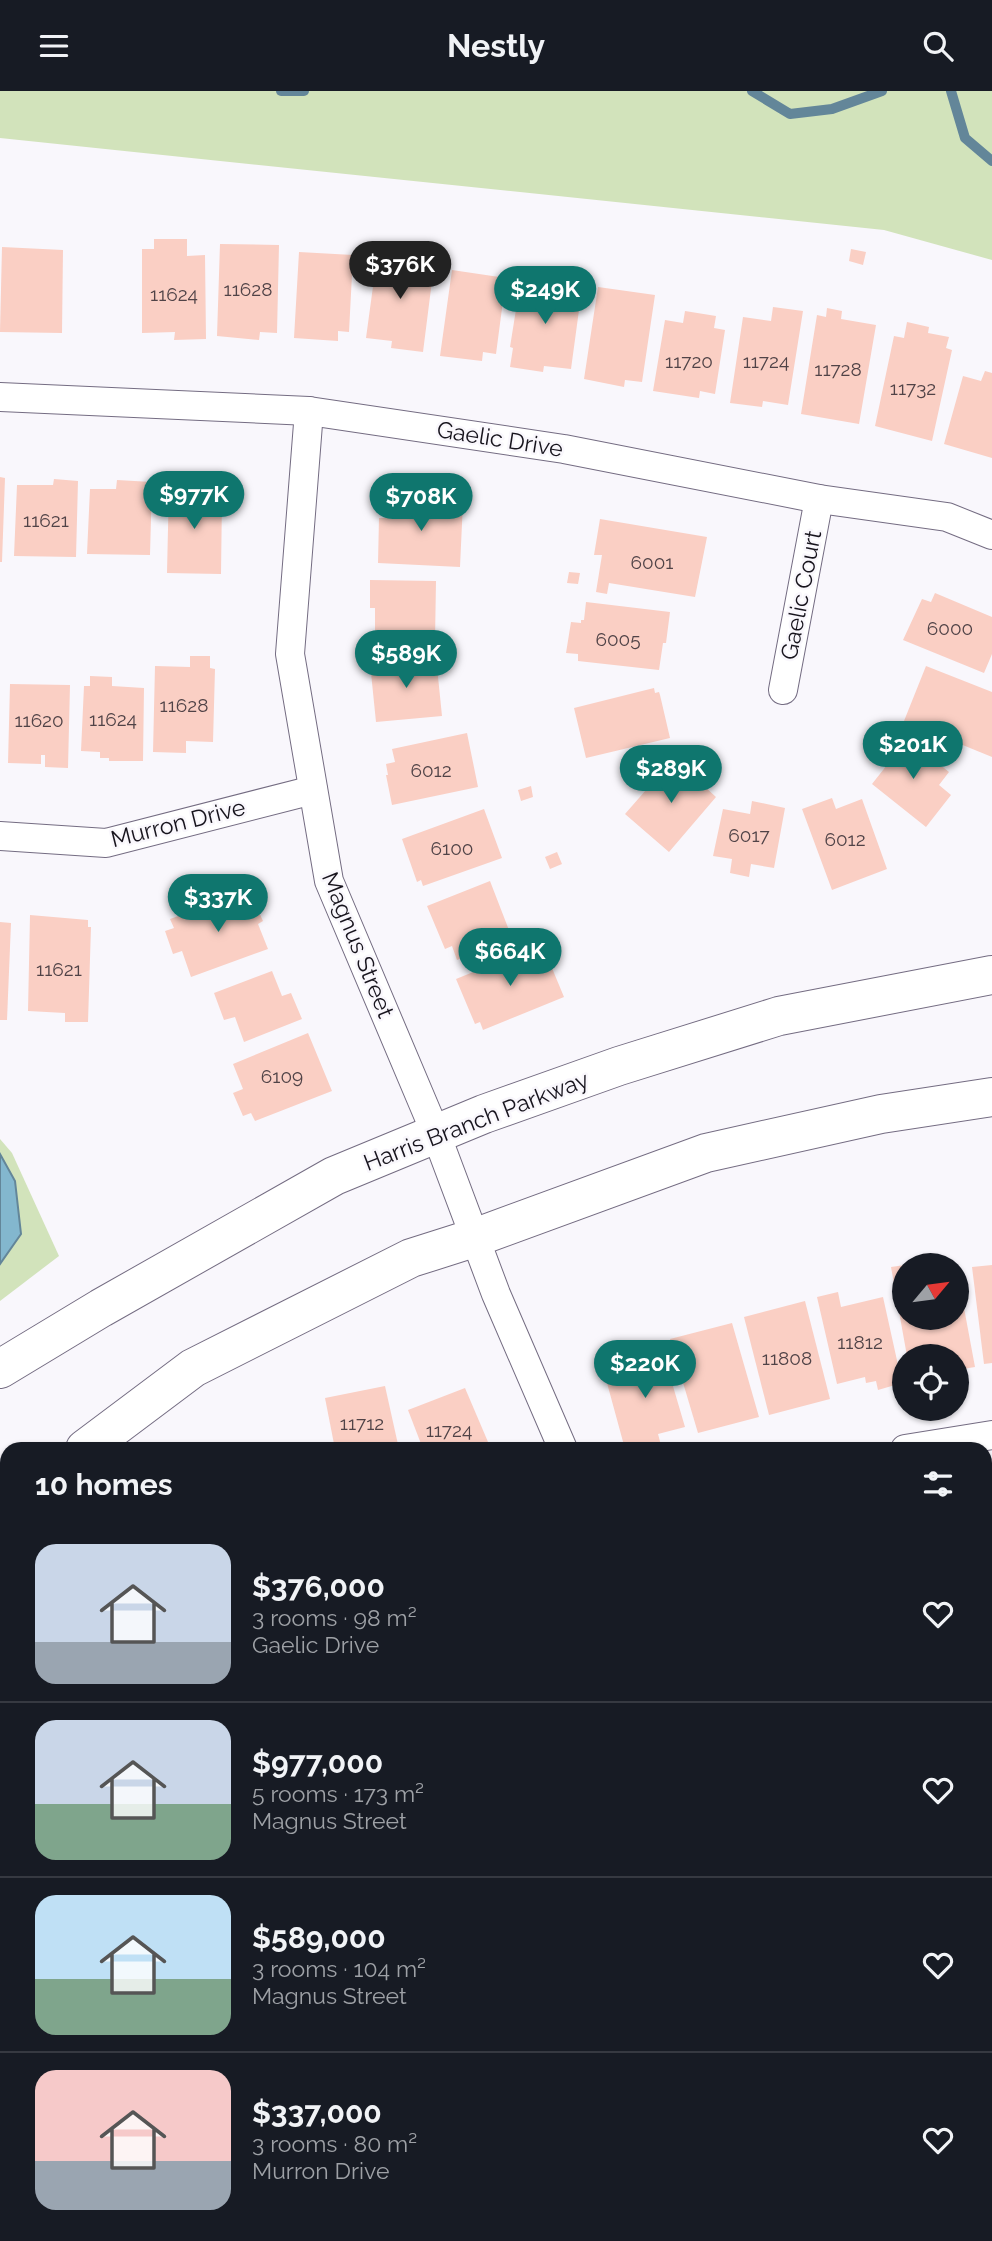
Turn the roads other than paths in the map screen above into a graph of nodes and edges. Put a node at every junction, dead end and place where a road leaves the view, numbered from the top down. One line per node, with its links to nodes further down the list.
1 (0, 397): 2 (street, Gaelic Drive)
2 (309, 411): 3 (street, Gaelic Drive); 6 (street, Magnus Street)
3 (820, 499): 4 (street, Gaelic Drive); 5 (street, Gaelic Court)
4 (992, 535)
5 (783, 690)
6 (313, 790): 7 (street, Murron Drive); 10 (street, Magnus Street)
7 (0, 836)
8 (992, 975): 10 (main road, Harris Branch Parkway)
9 (992, 1097): 11 (main road)
10 (436, 1134): 11 (street, Magnus Street); 12 (main road, Harris Branch Parkway)
11 (474, 1238): 14 (main road); 15 (street, Magnus Street)
12 (0, 1369)
13 (992, 1435): 16 (street)
14 (94, 1442)
15 (560, 1442)
16 (948, 1442)

